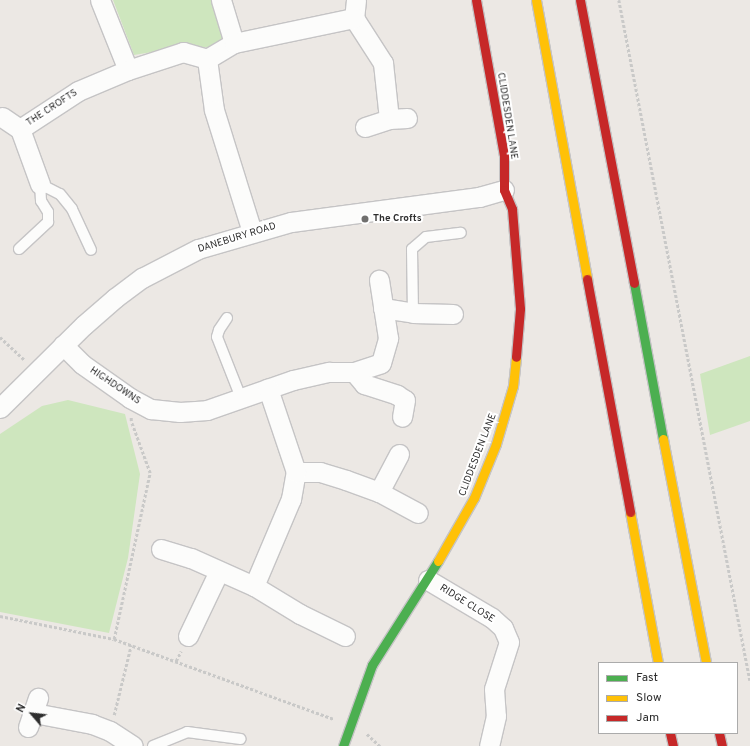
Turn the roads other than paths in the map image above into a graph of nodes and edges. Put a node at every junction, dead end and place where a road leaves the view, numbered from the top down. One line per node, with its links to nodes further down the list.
1 (100, 0): 9 (street)
2 (220, 0): 7 (street)
3 (476, 0): 14 (main road, CLIDDESDEN LANE)
4 (536, 0): 40 (main road)
5 (580, 0): 41 (main road)
6 (355, 9): 7 (street); 11 (street)
7 (234, 43): 8 (street)
8 (207, 59): 9 (street, THE CROFTS); 15 (street)
9 (128, 70): 12 (street, THE CROFTS)
10 (2, 118): 12 (street, THE CROFTS)
11 (365, 126)
12 (20, 129): 13 (street, THE CROFTS)
13 (40, 184): 17 (lane); 18 (lane)
14 (504, 190): 15 (street, DANEBURY ROAD); 36 (main road, CLIDDESDEN LANE)
15 (252, 232): 24 (street, DANEBURY ROAD)
16 (460, 233): 21 (lane)
17 (19, 249)
18 (91, 250)
19 (379, 280): 20 (street, HIGHDOWNS)
20 (383, 308): 21 (street); 25 (street, HIGHDOWNS)
21 (412, 313): 22 (street)
22 (453, 314)
23 (227, 318): 27 (lane)
24 (63, 345): 27 (street, HIGHDOWNS); 28 (street, DANEBURY ROAD)
25 (354, 372): 26 (street, HIGHDOWNS); 29 (street)
26 (268, 389): 27 (street, HIGHDOWNS); 31 (street)
27 (241, 398)
28 (0, 408)
29 (402, 417)
30 (399, 454): 32 (street)
31 (296, 472): 32 (street); 37 (street)
32 (379, 492): 33 (street)
33 (418, 513)
34 (161, 549): 35 (street)
35 (220, 571): 37 (street); 38 (street)
36 (428, 580): 48 (main road, CLIDDESDEN LANE); 49 (street, RIDGE CLOSE)
37 (254, 586): 39 (street)
38 (188, 636)
39 (345, 636)
40 (658, 662)
41 (706, 662)
42 (33, 713): 46 (street)
43 (670, 734): 50 (main road)
44 (719, 734): 51 (main road)
45 (241, 739): 47 (lane)
46 (134, 746)
47 (154, 746)
48 (343, 746)
49 (489, 746)
50 (673, 746)
51 (722, 746)

